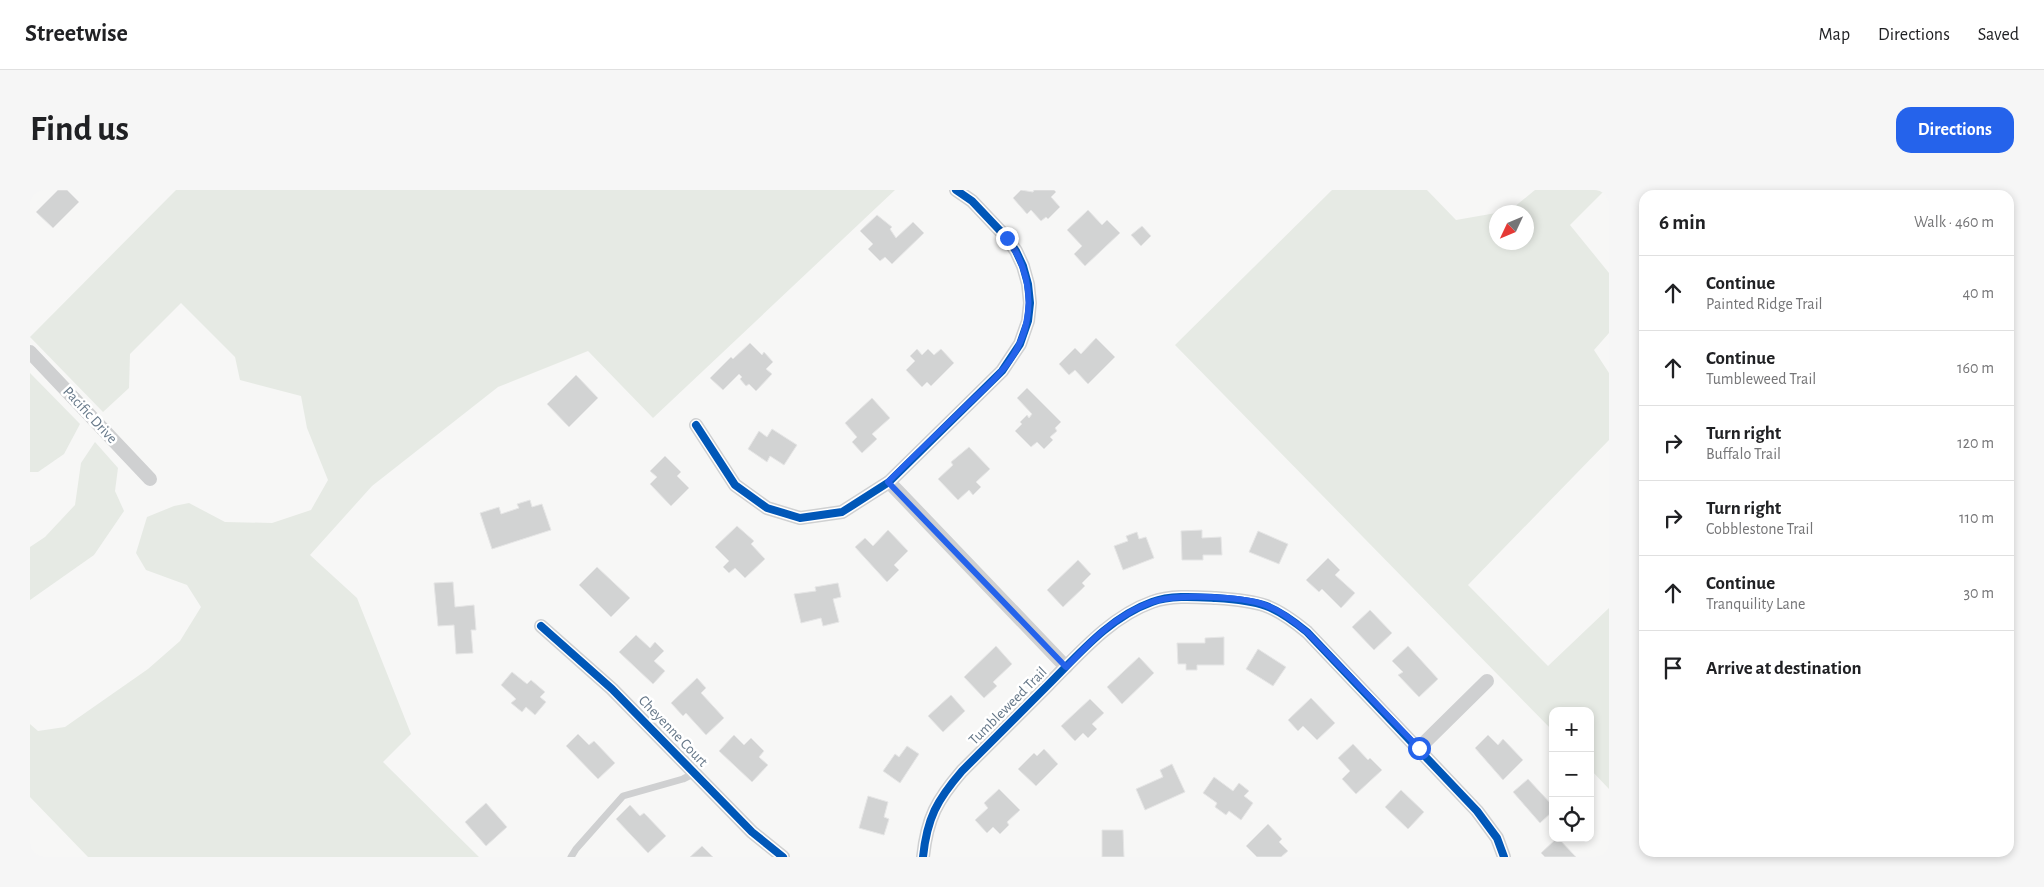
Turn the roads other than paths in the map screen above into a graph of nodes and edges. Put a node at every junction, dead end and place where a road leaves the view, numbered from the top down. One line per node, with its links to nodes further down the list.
1 (956, 190): 5 (street)
2 (30, 352): 4 (street, Pacific Drive)
3 (696, 425): 5 (street)
4 (150, 479)
5 (888, 482): 7 (street)
6 (541, 626): 10 (street, Cheyenne Court)
7 (1066, 667): 9 (street, Tumbleweed Trail); 13 (street, Tumbleweed Trail)
8 (1487, 681): 9 (street)
9 (1419, 748): 14 (street, Tumbleweed Trail)
10 (695, 773): 11 (lane); 12 (street, Cheyenne Court)
11 (571, 857)
12 (783, 857)
13 (923, 857)
14 (1504, 857)

